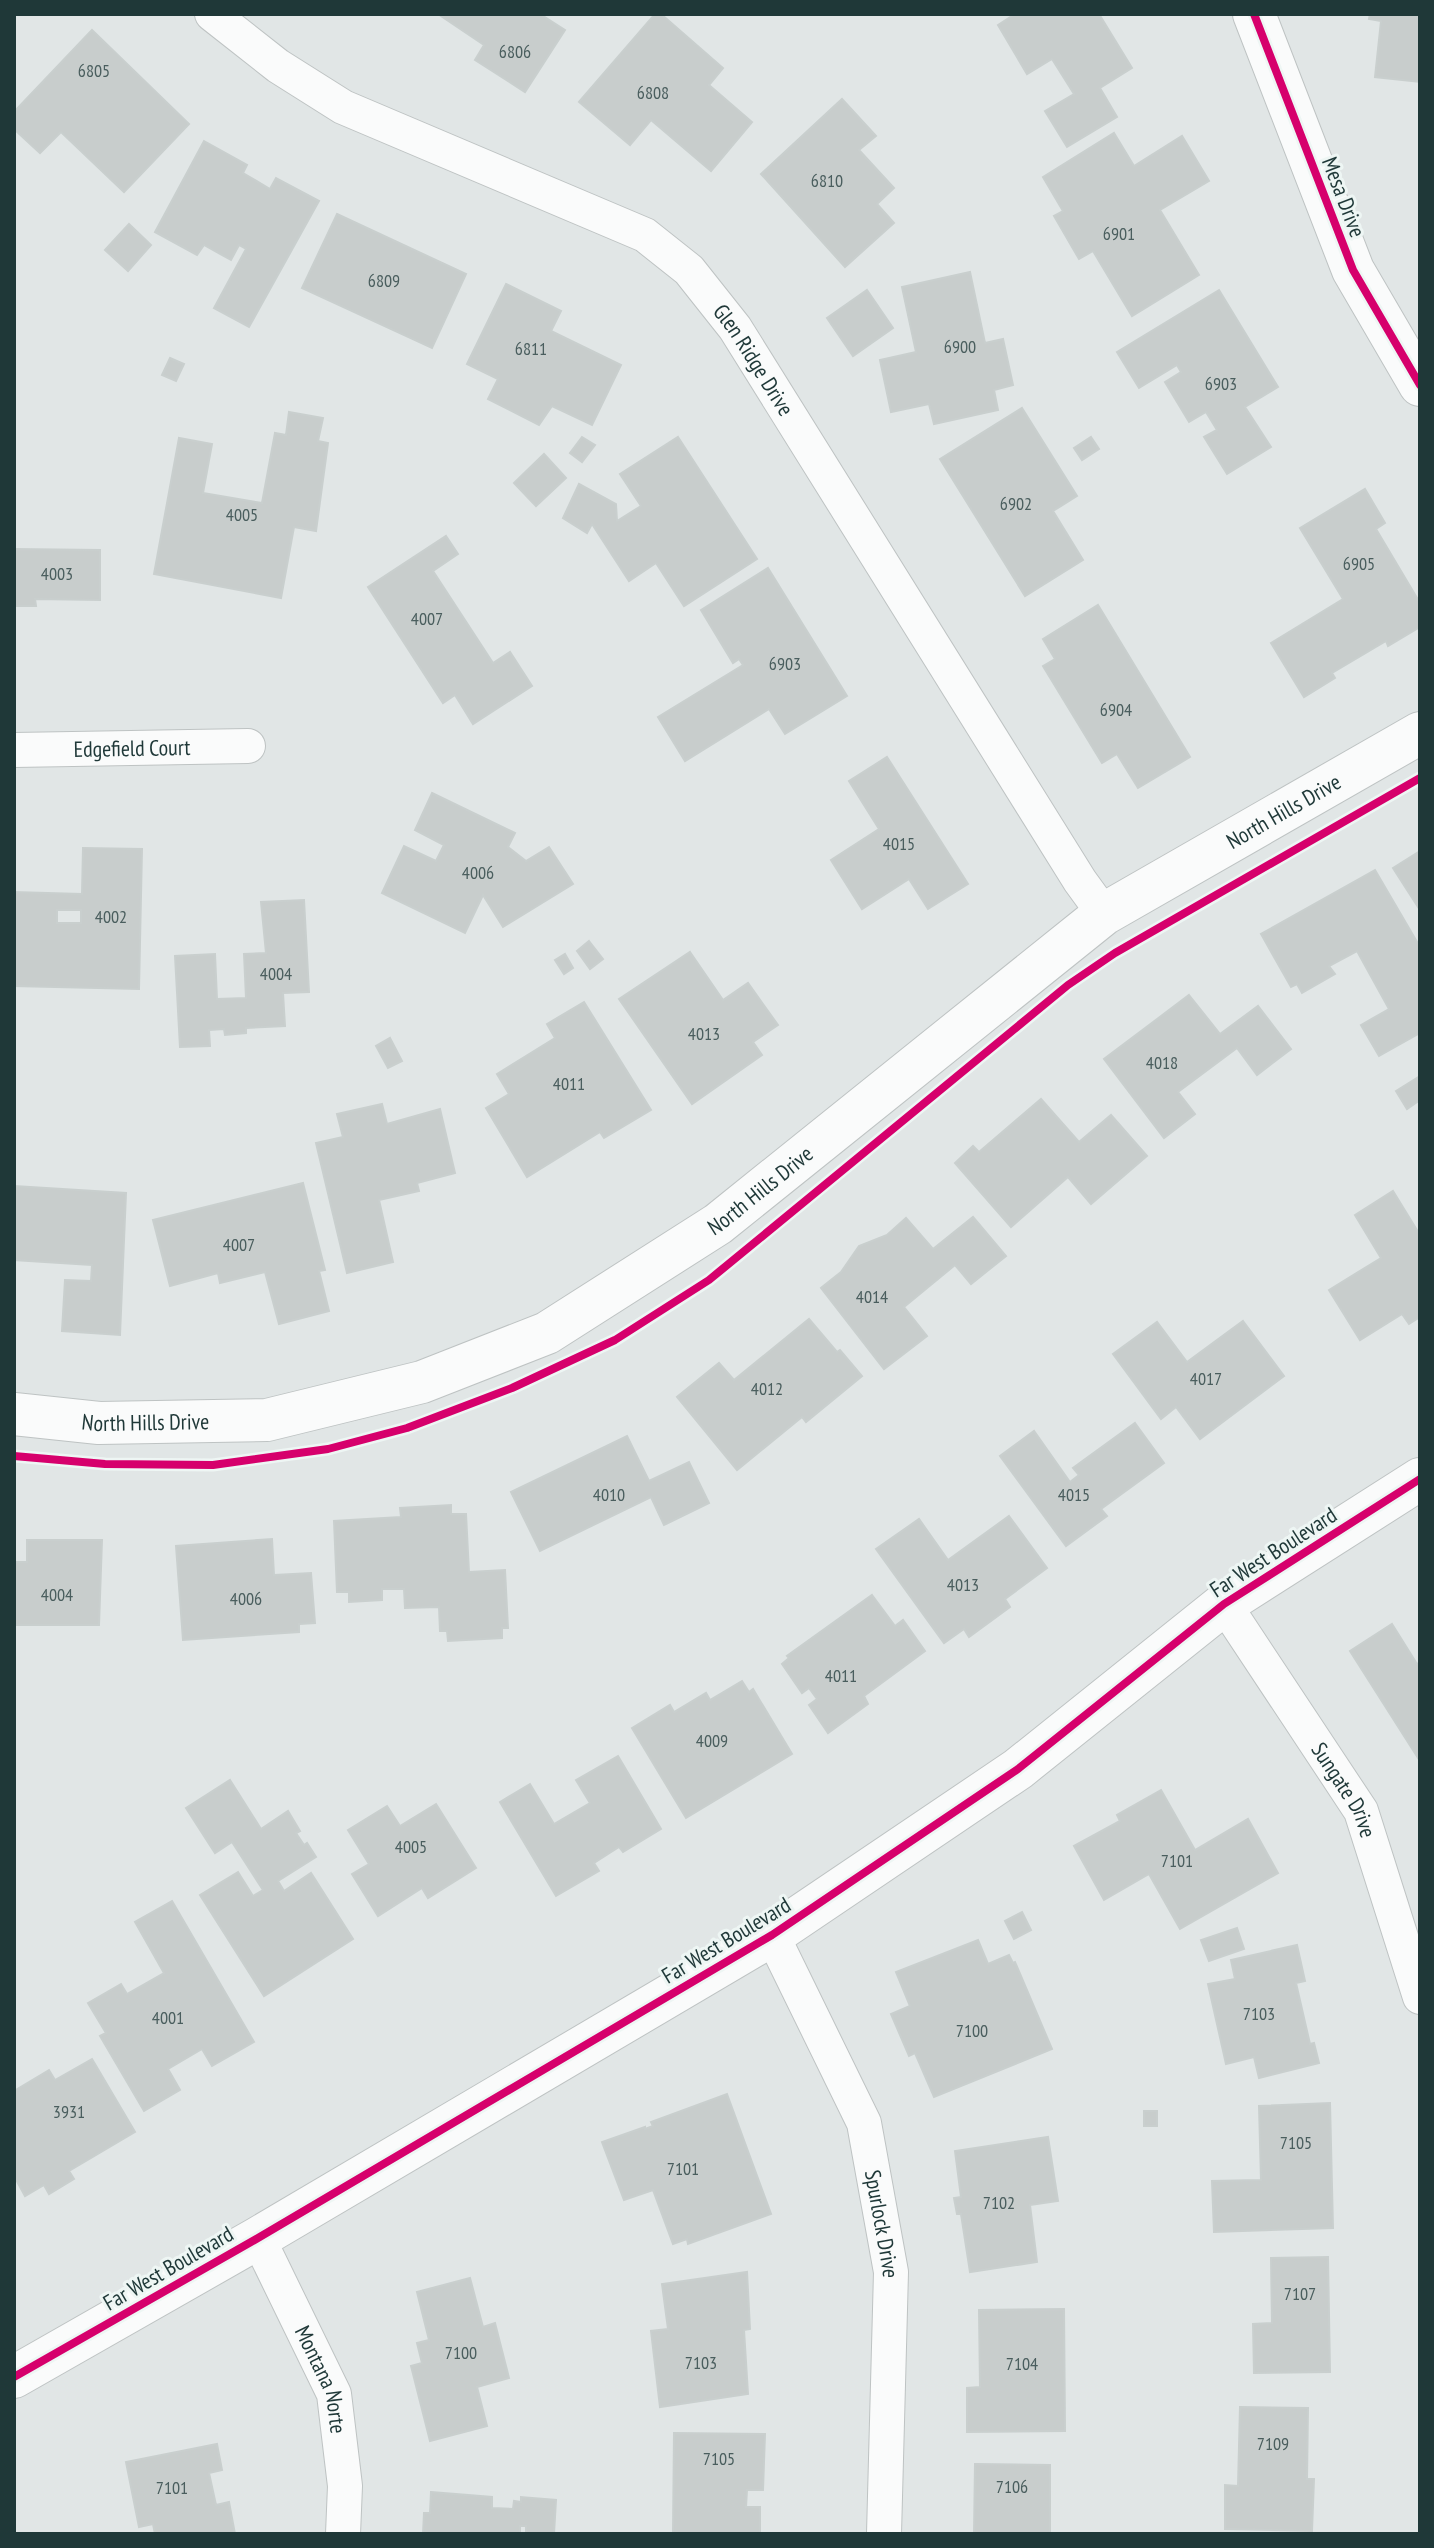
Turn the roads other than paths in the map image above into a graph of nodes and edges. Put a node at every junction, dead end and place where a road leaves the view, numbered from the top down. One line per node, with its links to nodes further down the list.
1 (212, 14): 7 (street, Glen Ridge Drive)
2 (1254, 14): 3 (street, Mesa Drive)
3 (1420, 385)
4 (1420, 733): 7 (street, North Hills Drive)
5 (248, 746): 6 (street, Edgefield Court)
6 (14, 750)
7 (1104, 914): 8 (street, North Hills Drive)
8 (14, 1414)
9 (1420, 1479): 10 (street, Far West Boulevard)
10 (1224, 1604): 11 (street, Far West Boulevard); 12 (street, Sungate Drive)
11 (772, 1935): 13 (street, Far West Boulevard); 16 (street, Spurlock Drive)
12 (1420, 1997)
13 (258, 2238): 14 (street, Far West Boulevard); 15 (street, Montana Norte)
14 (14, 2377)
15 (343, 2534)
16 (884, 2534)

